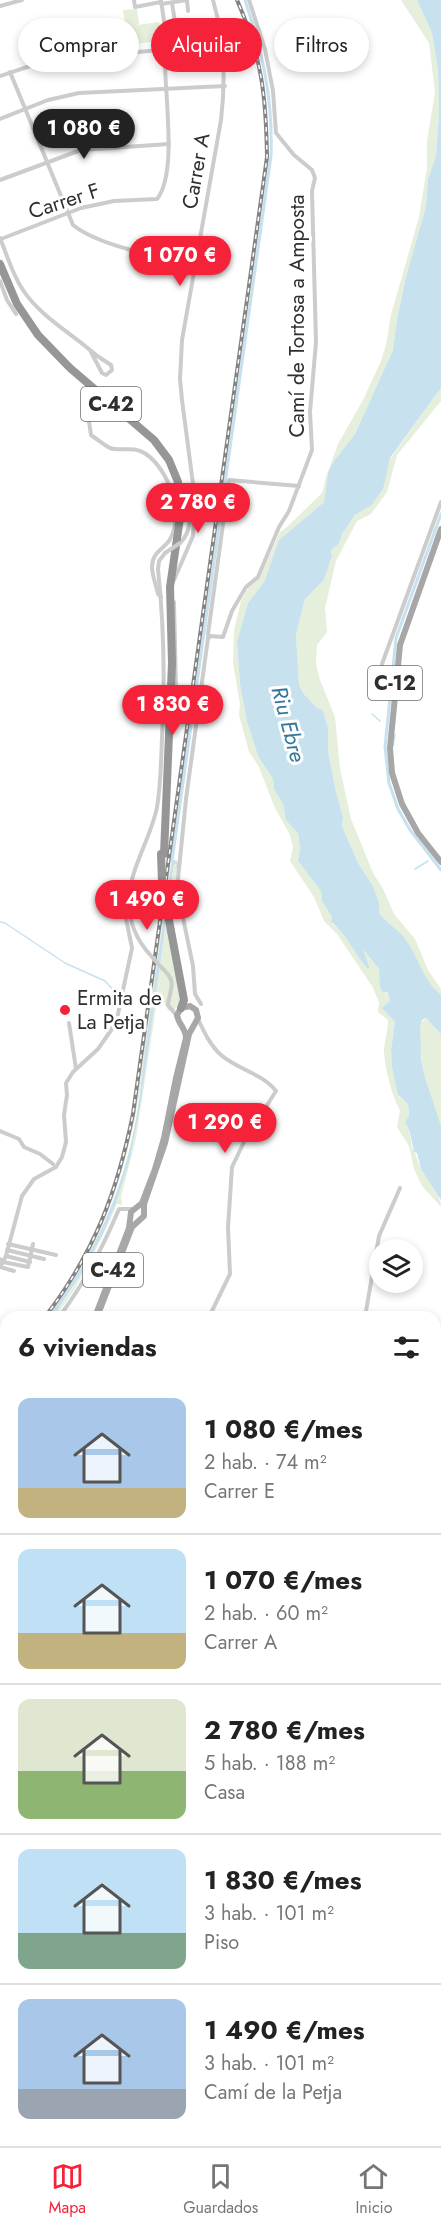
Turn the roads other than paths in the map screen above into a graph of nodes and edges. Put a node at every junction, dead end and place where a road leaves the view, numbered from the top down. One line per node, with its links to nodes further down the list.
1 (20, 0): 8 (street)
2 (134, 0): 6 (street)
3 (187, 0): 7 (street); 9 (street)
4 (213, 0): 16 (street, Carrer A)
5 (249, 0): 32 (street, Camí de Tortosa a Amposta)
6 (161, 2): 7 (street); 10 (street)
7 (172, 3): 11 (street)
8 (0, 6)
9 (188, 11)
10 (164, 18)
11 (174, 18)
12 (151, 51): 13 (street)
13 (10, 72): 15 (street); 18 (street)
14 (165, 72): 17 (street, Carrer F)
15 (0, 76)
16 (225, 86): 17 (street); 25 (street, Carrer A)
17 (166, 88): 18 (street); 20 (street, Carrer F)
18 (26, 109): 19 (street); 21 (street)
19 (0, 119)
20 (169, 144): 21 (street); 23 (street, Carrer F)
21 (46, 161): 22 (street); 23 (street)
22 (0, 180)
23 (66, 213): 24 (street, Carrer F); 25 (street)
24 (0, 239): 30 (street)
25 (195, 263): 34 (street, Carrer A)
26 (0, 264): 41 (highway, C-42)
27 (0, 273): 41 (highway, C-42)
28 (0, 281): 29 (street)
29 (16, 314)
30 (92, 352): 30 (street)
31 (88, 396): 37 (street)
32 (299, 486): 38 (street, Camí de Tortosa a Amposta); 38 (street)
33 (441, 502): 39 (street)
34 (191, 504): 35 (street); 35 (street); 37 (street, Carrer A, bridge)
35 (194, 517): 40 (street)
36 (441, 529): 39 (main road, C-12)
37 (162, 597): 43 (street)
38 (209, 637): 40 (street)
39 (393, 695): 42 (main road, C-12)
40 (198, 696): 46 (street)
41 (163, 854): 44 (highway, C-42, bridge)
42 (441, 862)
43 (130, 925): 45 (street, bridge); 49 (street)
44 (173, 931): 45 (highway, C-42); 46 (highway, C-42)
45 (179, 1011): 46 (main road); 48 (main road, C-42)
46 (195, 1016): 48 (main road); 55 (main road, C-42); 71 (street)
47 (69, 1023): 49 (street)
48 (182, 1025): 55 (main road, C-42)
49 (76, 1069): 51 (street)
50 (0, 1131): 52 (street)
51 (62, 1158): 52 (street); 53 (street)
52 (53, 1164): 53 (street)
53 (49, 1171): 57 (street)
54 (400, 1188): 72 (street)
55 (134, 1211): 56 (main road); 56 (main road, C-42); 68 (street); 69 (main road, C-42)
56 (138, 1221): 70 (main road, C-42)
57 (8, 1243): 58 (street); 59 (street)
58 (33, 1247): 60 (street); 62 (street)
59 (7, 1250): 61 (street); 62 (street)
60 (56, 1255)
61 (6, 1256): 64 (street); 65 (street)
62 (31, 1256): 63 (street); 65 (street)
63 (44, 1259)
64 (2, 1260): 65 (street); 66 (street)
65 (30, 1262)
66 (0, 1267): 67 (street)
67 (14, 1271)
68 (64, 1311)
69 (98, 1311)
70 (98, 1311)
71 (212, 1311)
72 (366, 1311)

